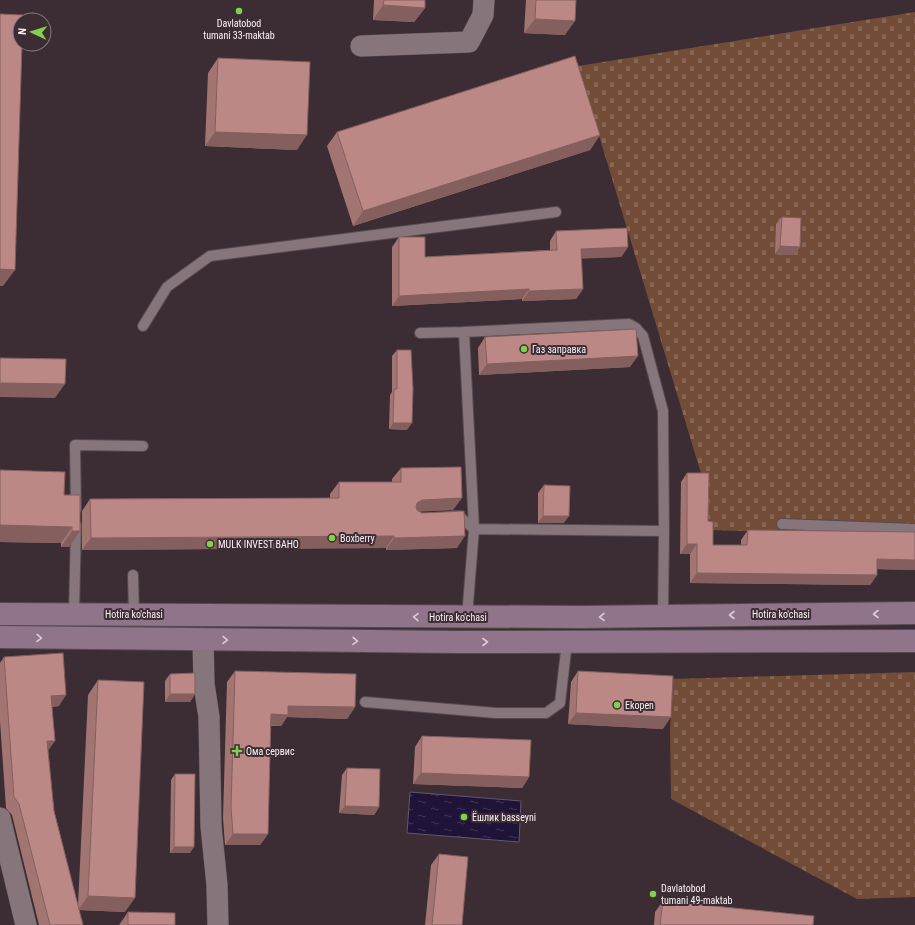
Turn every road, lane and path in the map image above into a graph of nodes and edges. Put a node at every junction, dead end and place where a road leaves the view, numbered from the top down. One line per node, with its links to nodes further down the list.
1 (484, 0): 2 (street)
2 (361, 46)
3 (556, 212): 4 (lane)
4 (143, 326)
5 (464, 332): 6 (lane); 10 (lane); 12 (lane)
6 (420, 333)
7 (143, 446): 16 (lane)
8 (444, 516): 10 (lane)
9 (782, 524): 11 (lane)
10 (474, 529): 12 (lane); 20 (lane)
11 (915, 529)
12 (664, 531): 19 (lane)
13 (133, 575): 17 (lane)
14 (915, 613): 19 (main road, Hotira ko'chasi, one-way to 19)
15 (0, 614): 16 (main road, Hotira ko'chasi)
16 (74, 614): 17 (main road, Hotira ko'chasi)
17 (134, 614): 18 (main road, Hotira ko'chasi)
18 (157, 614): 20 (main road, Hotira ko'chasi, one-way to 18); 22 (main road)
19 (663, 616): 20 (main road, Hotira ko'chasi, one-way to 20)
20 (467, 617)
21 (0, 637): 22 (main road, one-way to 22)
22 (159, 639): 23 (main road)
23 (202, 639): 25 (main road, one-way to 25); 29 (street)
24 (915, 641): 25 (main road)
25 (567, 642): 26 (lane)
26 (364, 702)
27 (0, 818): 28 (street)
28 (26, 925)
29 (218, 925)

